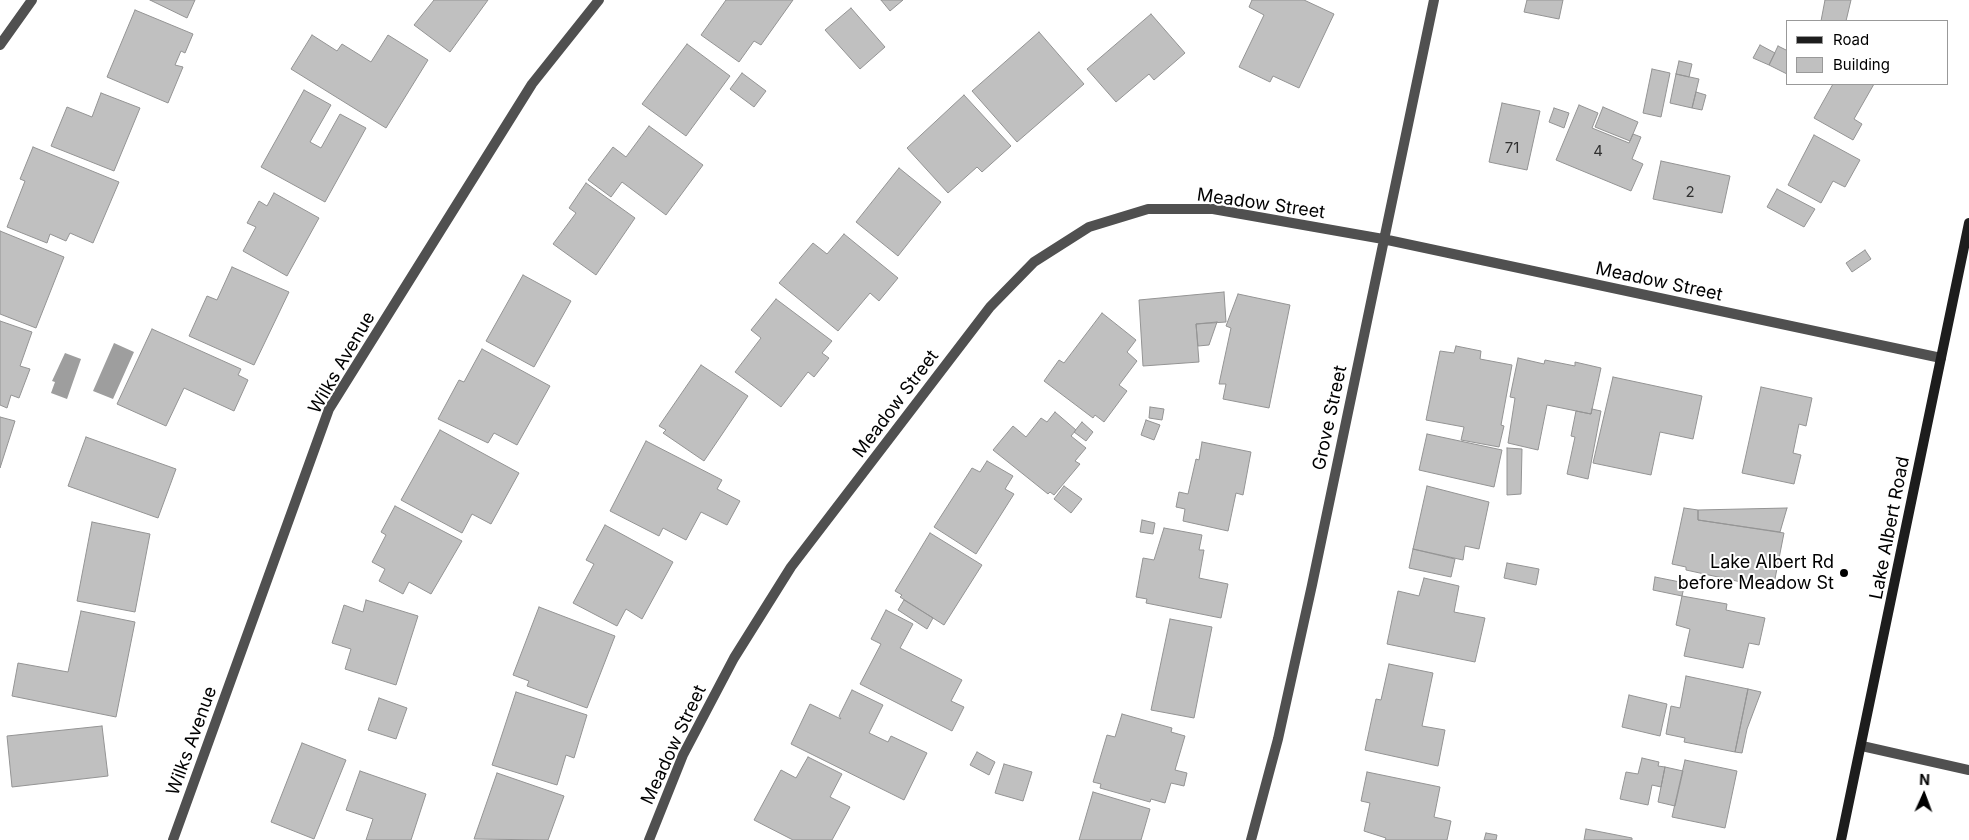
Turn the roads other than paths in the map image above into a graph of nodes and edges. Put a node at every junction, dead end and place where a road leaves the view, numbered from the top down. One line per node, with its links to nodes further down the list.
1 (32, 0): 4 (street)
2 (599, 0): 10 (street, Wilks Avenue)
3 (1434, 0): 6 (street, Grove Street)
4 (0, 45)
5 (1969, 223): 7 (main road, Lake Albert Road)
6 (1383, 239): 7 (street, Meadow Street); 11 (street, Meadow Street); 12 (street, Grove Street)
7 (1941, 358): 8 (main road, Lake Albert Road)
8 (1862, 746): 9 (street); 13 (main road, Lake Albert Road)
9 (1969, 770)
10 (173, 840)
11 (649, 840)
12 (1251, 840)
13 (1841, 840)

